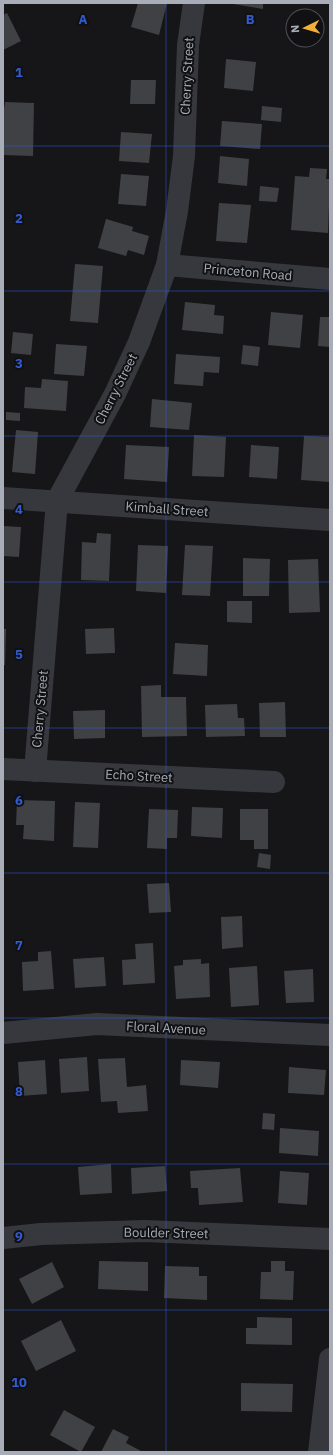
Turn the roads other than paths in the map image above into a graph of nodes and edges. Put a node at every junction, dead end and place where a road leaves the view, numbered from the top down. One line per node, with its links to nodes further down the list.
1 (194, 3): 2 (street, Cherry Street)
2 (167, 265): 3 (street, Princeton Road); 5 (street, Cherry Street)
3 (330, 279)
4 (3, 498): 5 (street, Kimball Street)
5 (57, 502): 6 (street, Kimball Street); 8 (street, Cherry Street)
6 (330, 520)
7 (3, 770): 8 (street, Echo Street)
8 (34, 771): 9 (street, Echo Street)
9 (274, 782)
10 (3, 1033): 11 (street, Floral Avenue)
11 (330, 1035)
12 (3, 1238): 13 (street, Boulder Street)
13 (330, 1239)
14 (330, 1359): 15 (street)
15 (319, 1452)

